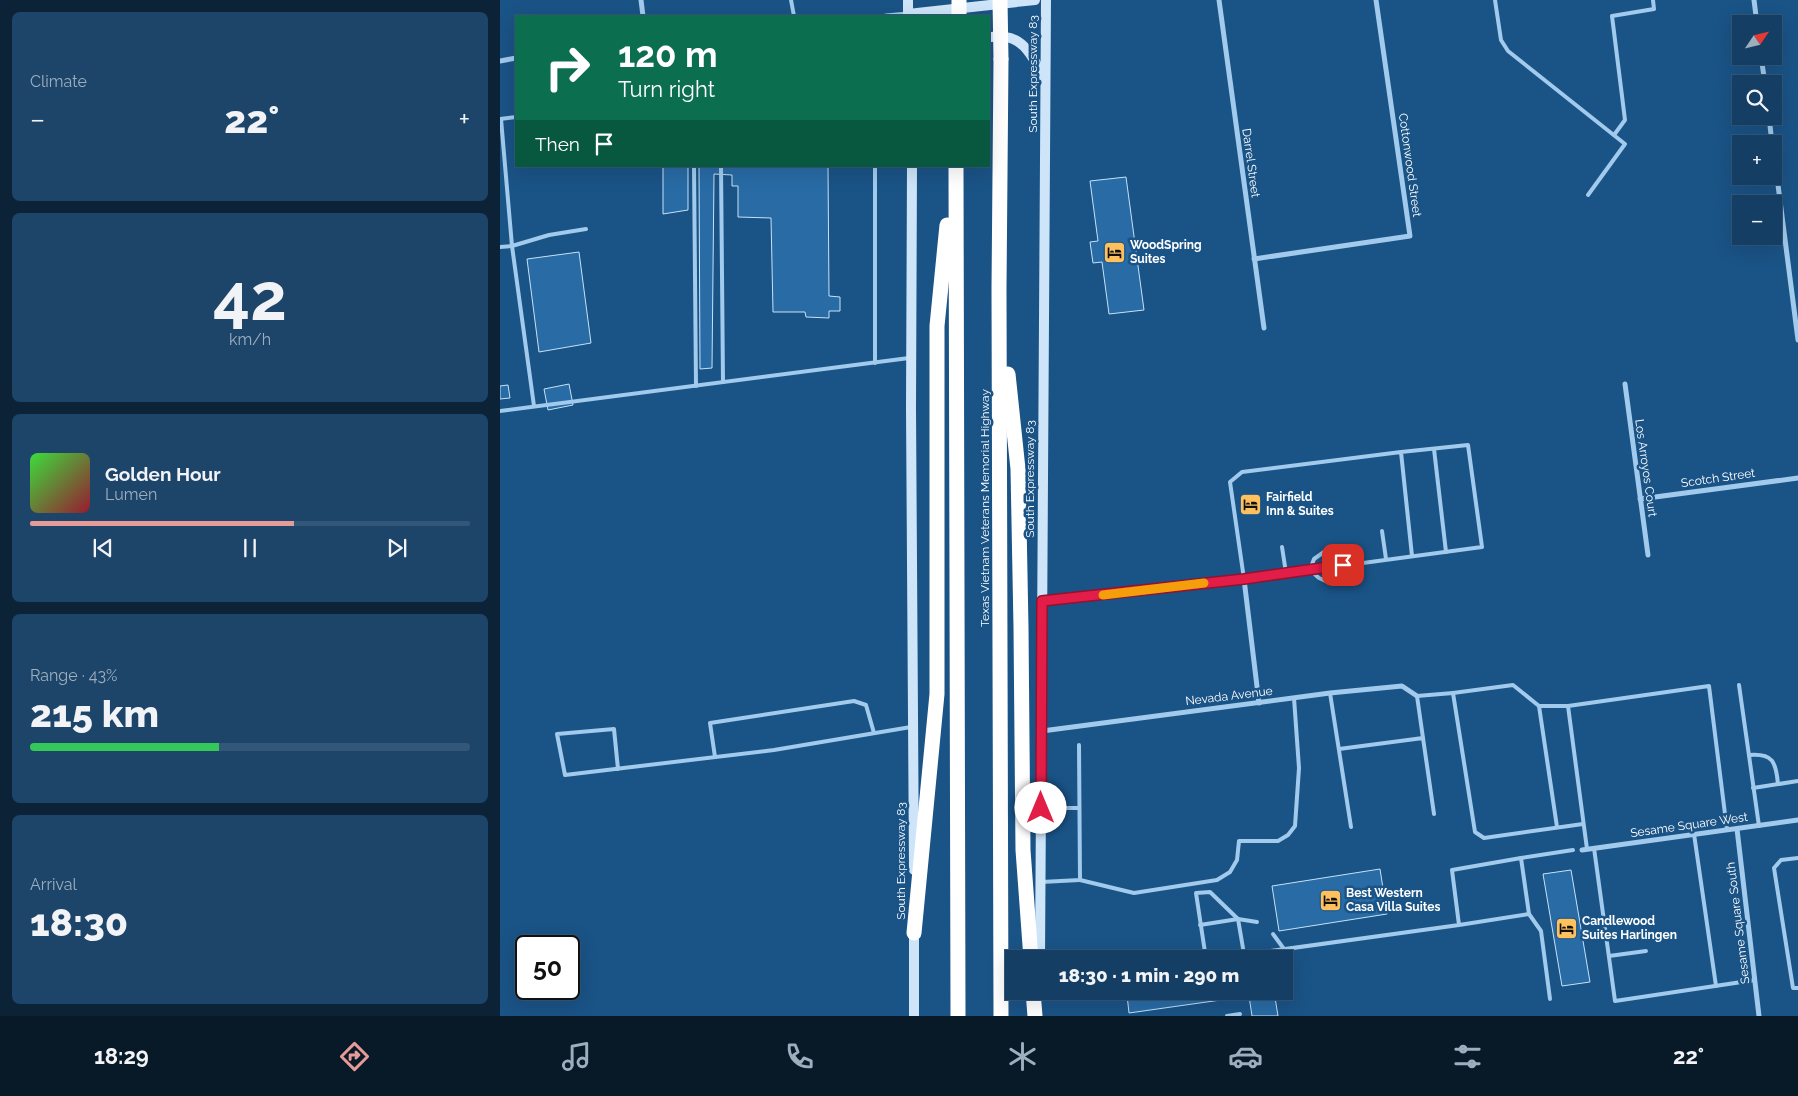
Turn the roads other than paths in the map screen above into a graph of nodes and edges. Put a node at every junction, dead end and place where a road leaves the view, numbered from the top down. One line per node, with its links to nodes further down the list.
1 (641, 0): 13 (street)
2 (791, 0): 14 (lane)
3 (908, 0): 15 (main road)
4 (959, 0): 16 (highway, bridge)
5 (1000, 0): 37 (highway, Texas Vietnam Veterans Memorial Highway, bridge)
6 (1035, 0): 15 (main road)
7 (1046, 0): 21 (main road, South Expressway 83)
8 (1219, 0): 36 (street, Darrel Street)
9 (1376, 0): 36 (street, Cottonwood Street)
10 (1495, 0): 24 (lane)
11 (1653, 0): 24 (lane)
12 (1754, 0): 17 (street)
13 (643, 15)
14 (794, 15)
15 (908, 15)
16 (959, 15)
17 (1756, 15)
18 (990, 37): 21 (main road)
19 (515, 58): 20 (street)
20 (500, 61)
21 (1046, 82): 63 (main road, South Expressway 83)
22 (515, 117): 23 (lane)
23 (500, 119): 34 (lane)
24 (1614, 135): 32 (lane)
25 (694, 167): 44 (lane)
26 (722, 167): 42 (lane)
27 (875, 167): 41 (lane)
28 (912, 167): 40 (main road, South Expressway 83)
29 (954, 167): 107 (highway)
30 (954, 167): 125 (highway)
31 (1778, 185): 39 (street)
32 (1588, 195)
33 (586, 229): 34 (lane)
34 (512, 246): 35 (lane); 45 (lane)
35 (500, 247)
36 (1254, 259): 38 (street, Darrel Street)
37 (999, 289): 110 (highway); 126 (highway, Texas Vietnam Veterans Memorial Highway)
38 (1264, 328)
39 (1798, 340)
40 (912, 358): 41 (lane); 72 (main road, South Expressway 83)
41 (875, 363): 42 (lane)
42 (723, 382): 44 (lane)
43 (1625, 384): 50 (street, Los Arroyos Court)
44 (696, 386): 45 (lane)
45 (534, 406): 46 (lane)
46 (500, 411)
47 (1434, 449): 48 (lane); 55 (lane); 55 (lane)
48 (1401, 452): 57 (lane); 62 (lane)
49 (1798, 478): 50 (street, Scotch Street)
50 (1640, 499): 56 (street, Los Arroyos Court)
51 (1382, 531): 58 (lane)
52 (1282, 547): 61 (lane)
53 (1342, 549): 59 (lane)
54 (1324, 552): 60 (lane)
55 (1446, 552): 57 (lane)
56 (1648, 555)
57 (1412, 556): 58 (lane)
58 (1386, 559): 59 (lane)
59 (1360, 563): 60 (lane); 60 (lane)
60 (1310, 570): 61 (lane)
61 (1286, 573): 62 (lane)
62 (1244, 579): 63 (street); 69 (street)
63 (1042, 601): 73 (main road, South Expressway 83)
64 (1739, 685): 78 (lane)
65 (1330, 693): 67 (street, Nevada Avenue); 68 (street, Nevada Avenue); 77 (lane)
66 (1453, 693): 67 (lane); 70 (lane); 91 (lane)
67 (1416, 696): 75 (lane)
68 (1294, 698): 69 (street, Nevada Avenue); 100 (lane)
69 (1259, 703): 73 (street, Nevada Avenue)
70 (1539, 706): 71 (lane); 91 (lane)
71 (1568, 706): 88 (lane); 93 (lane)
72 (914, 726): 74 (lane); 107 (main road, South Expressway 83)
73 (1041, 731): 84 (main road, South Expressway 83)
74 (874, 733): 79 (lane); 79 (lane)
75 (1423, 738): 77 (lane); 86 (lane)
76 (1079, 745): 85 (lane)
77 (1339, 749): 90 (lane)
78 (1749, 754): 82 (lane); 83 (lane)
79 (715, 757): 80 (lane)
80 (618, 769): 80 (lane)
81 (1798, 781): 82 (lane)
82 (1778, 784): 83 (lane)
83 (1753, 788): 89 (lane)
84 (1041, 808): 85 (lane); 101 (main road, South Expressway 83)
85 (1079, 808): 100 (lane)
86 (1434, 814)
87 (1798, 820): 89 (street, Sesame Square West)
88 (1584, 824): 91 (lane); 96 (lane)
89 (1759, 826): 92 (street, Sesame Square West)
90 (1351, 827)
91 (1557, 828)
92 (1737, 829): 93 (street, Sesame Square West); 117 (street, Sesame Square South)
93 (1727, 830): 94 (street, Sesame Square West)
94 (1694, 834): 95 (street, Sesame Square West); 118 (lane)
95 (1594, 848): 96 (street, Sesame Square West); 116 (lane)
96 (1584, 849)
97 (1573, 850): 98 (lane)
98 (1521, 858): 102 (lane); 106 (lane)
99 (1798, 858): 119 (lane)
100 (1080, 880): 101 (lane)
101 (1041, 882): 111 (main road, South Expressway 83)
102 (1529, 914): 106 (lane); 120 (lane)
103 (1238, 919): 104 (lane); 105 (lane); 105 (lane); 113 (lane)
104 (1258, 922)
105 (1200, 925): 112 (lane)
106 (1459, 925): 109 (lane)
107 (914, 933): 124 (main road, South Expressway 83)
108 (1273, 934): 109 (lane)
109 (1284, 949): 114 (lane)
110 (1030, 950)
111 (1040, 950)
112 (1204, 950)
113 (1243, 950)
114 (1276, 950)
115 (1646, 951): 116 (lane)
116 (1609, 956): 118 (lane)
117 (1755, 980): 118 (lane); 130 (street, Sesame Square South)
118 (1716, 986)
119 (1798, 988)
120 (1550, 999)
121 (1034, 1000): 127 (highway)
122 (1040, 1000): 128 (main road)
123 (1240, 1014): 129 (lane)
124 (914, 1016)
125 (958, 1016)
126 (1000, 1016)
127 (1035, 1016)
128 (1040, 1016)
129 (1227, 1016)
130 (1759, 1016)

